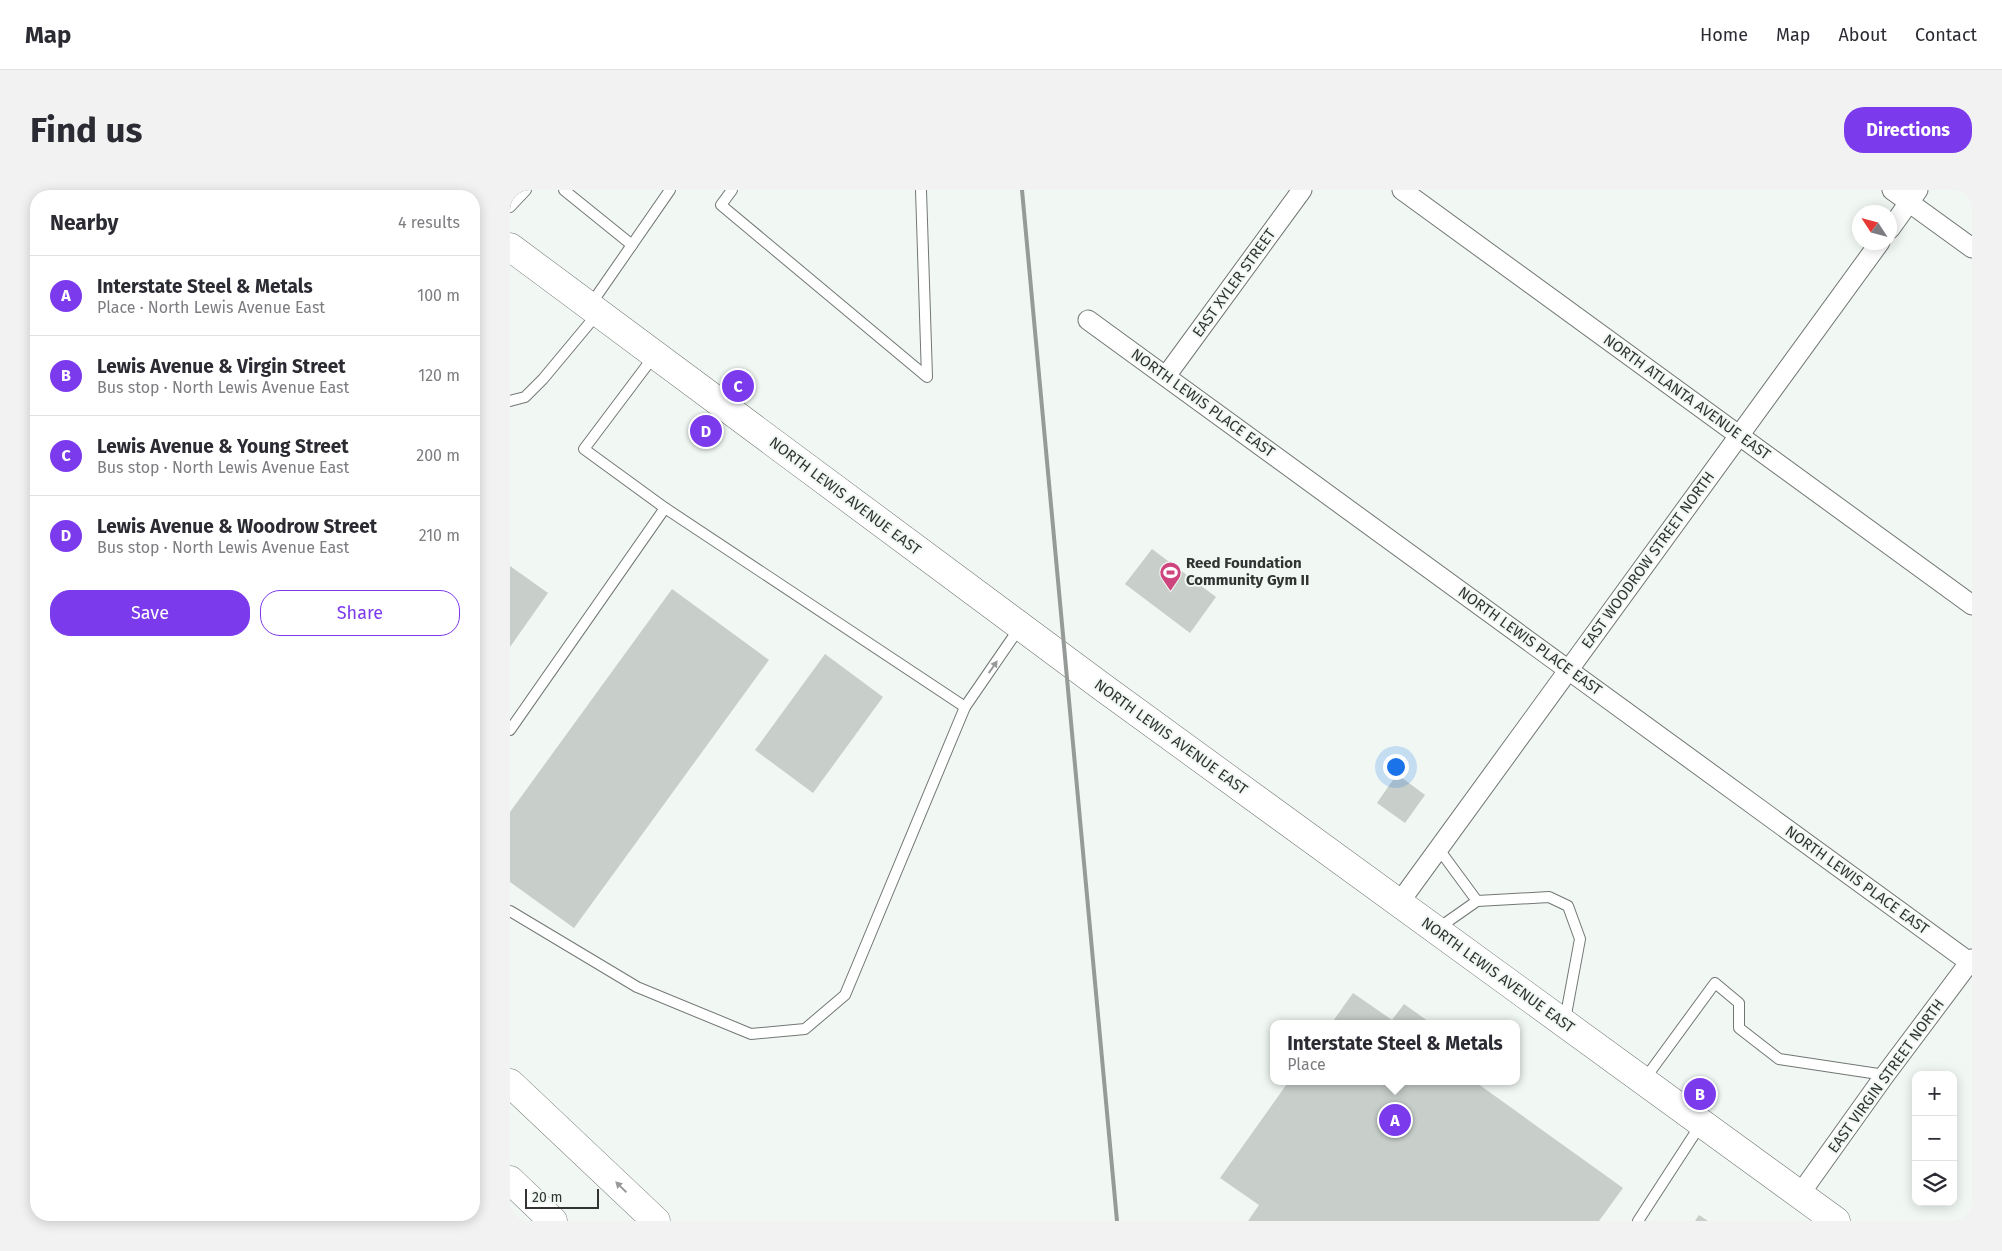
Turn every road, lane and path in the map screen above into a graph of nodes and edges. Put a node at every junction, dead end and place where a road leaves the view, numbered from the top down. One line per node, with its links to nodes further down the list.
1 (526, 190): 10 (lane)
2 (564, 190): 12 (lane)
3 (670, 190): 12 (lane)
4 (732, 190): 5 (lane)
5 (921, 190)
6 (1302, 190): 19 (street, EAST XYLER STREET)
7 (1402, 190): 21 (street, NORTH ATLANTA AVENUE EAST)
8 (1892, 190): 9 (street)
9 (1913, 196): 11 (street); 14 (street)
10 (510, 207)
11 (1897, 219)
12 (632, 245): 16 (lane)
13 (510, 247): 16 (main road, NORTH LEWIS AVENUE EAST)
14 (1972, 248)
15 (1874, 250): 21 (street, EAST WOODROW STREET NORTH)
16 (594, 309): 18 (main road, NORTH LEWIS AVENUE EAST); 20 (lane)
17 (1088, 320): 19 (street, NORTH LEWIS PLACE EAST)
18 (654, 355): 22 (lane); 24 (main road, NORTH LEWIS AVENUE EAST)
19 (1166, 376): 25 (street, NORTH LEWIS PLACE EAST)
20 (510, 401)
21 (1739, 435): 23 (street, NORTH ATLANTA AVENUE EAST); 25 (street, EAST WOODROW STREET NORTH)
22 (665, 508): 26 (lane); 27 (lane)
23 (1972, 605)
24 (1021, 627): 26 (lane, one-way to 24); 30 (main road, NORTH LEWIS AVENUE EAST)
25 (1568, 669): 28 (street, EAST WOODROW STREET NORTH); 33 (street, NORTH LEWIS PLACE EAST)
26 (965, 707): 31 (lane)
27 (510, 730)
28 (1438, 848): 29 (lane); 30 (street, EAST WOODROW STREET NORTH)
29 (1476, 901): 32 (lane); 34 (lane)
30 (1399, 903): 32 (main road, NORTH LEWIS AVENUE EAST)
31 (510, 911)
32 (1436, 930): 34 (main road, NORTH LEWIS AVENUE EAST)
33 (1971, 962): 35 (street, EAST VIRGIN STREET NORTH)
34 (1564, 1023): 36 (main road, NORTH LEWIS AVENUE EAST)
35 (1885, 1075): 36 (lane); 40 (street, EAST VIRGIN STREET NORTH)
36 (1643, 1080): 38 (main road, NORTH LEWIS AVENUE EAST)
37 (510, 1083): 42 (main road, one-way to 37)
38 (1702, 1124): 40 (main road, NORTH LEWIS AVENUE EAST); 43 (lane)
39 (510, 1180): 41 (main road)
40 (1800, 1194): 44 (main road, NORTH LEWIS AVENUE EAST)
41 (553, 1221)
42 (656, 1221)
43 (1638, 1221)
44 (1836, 1221)

